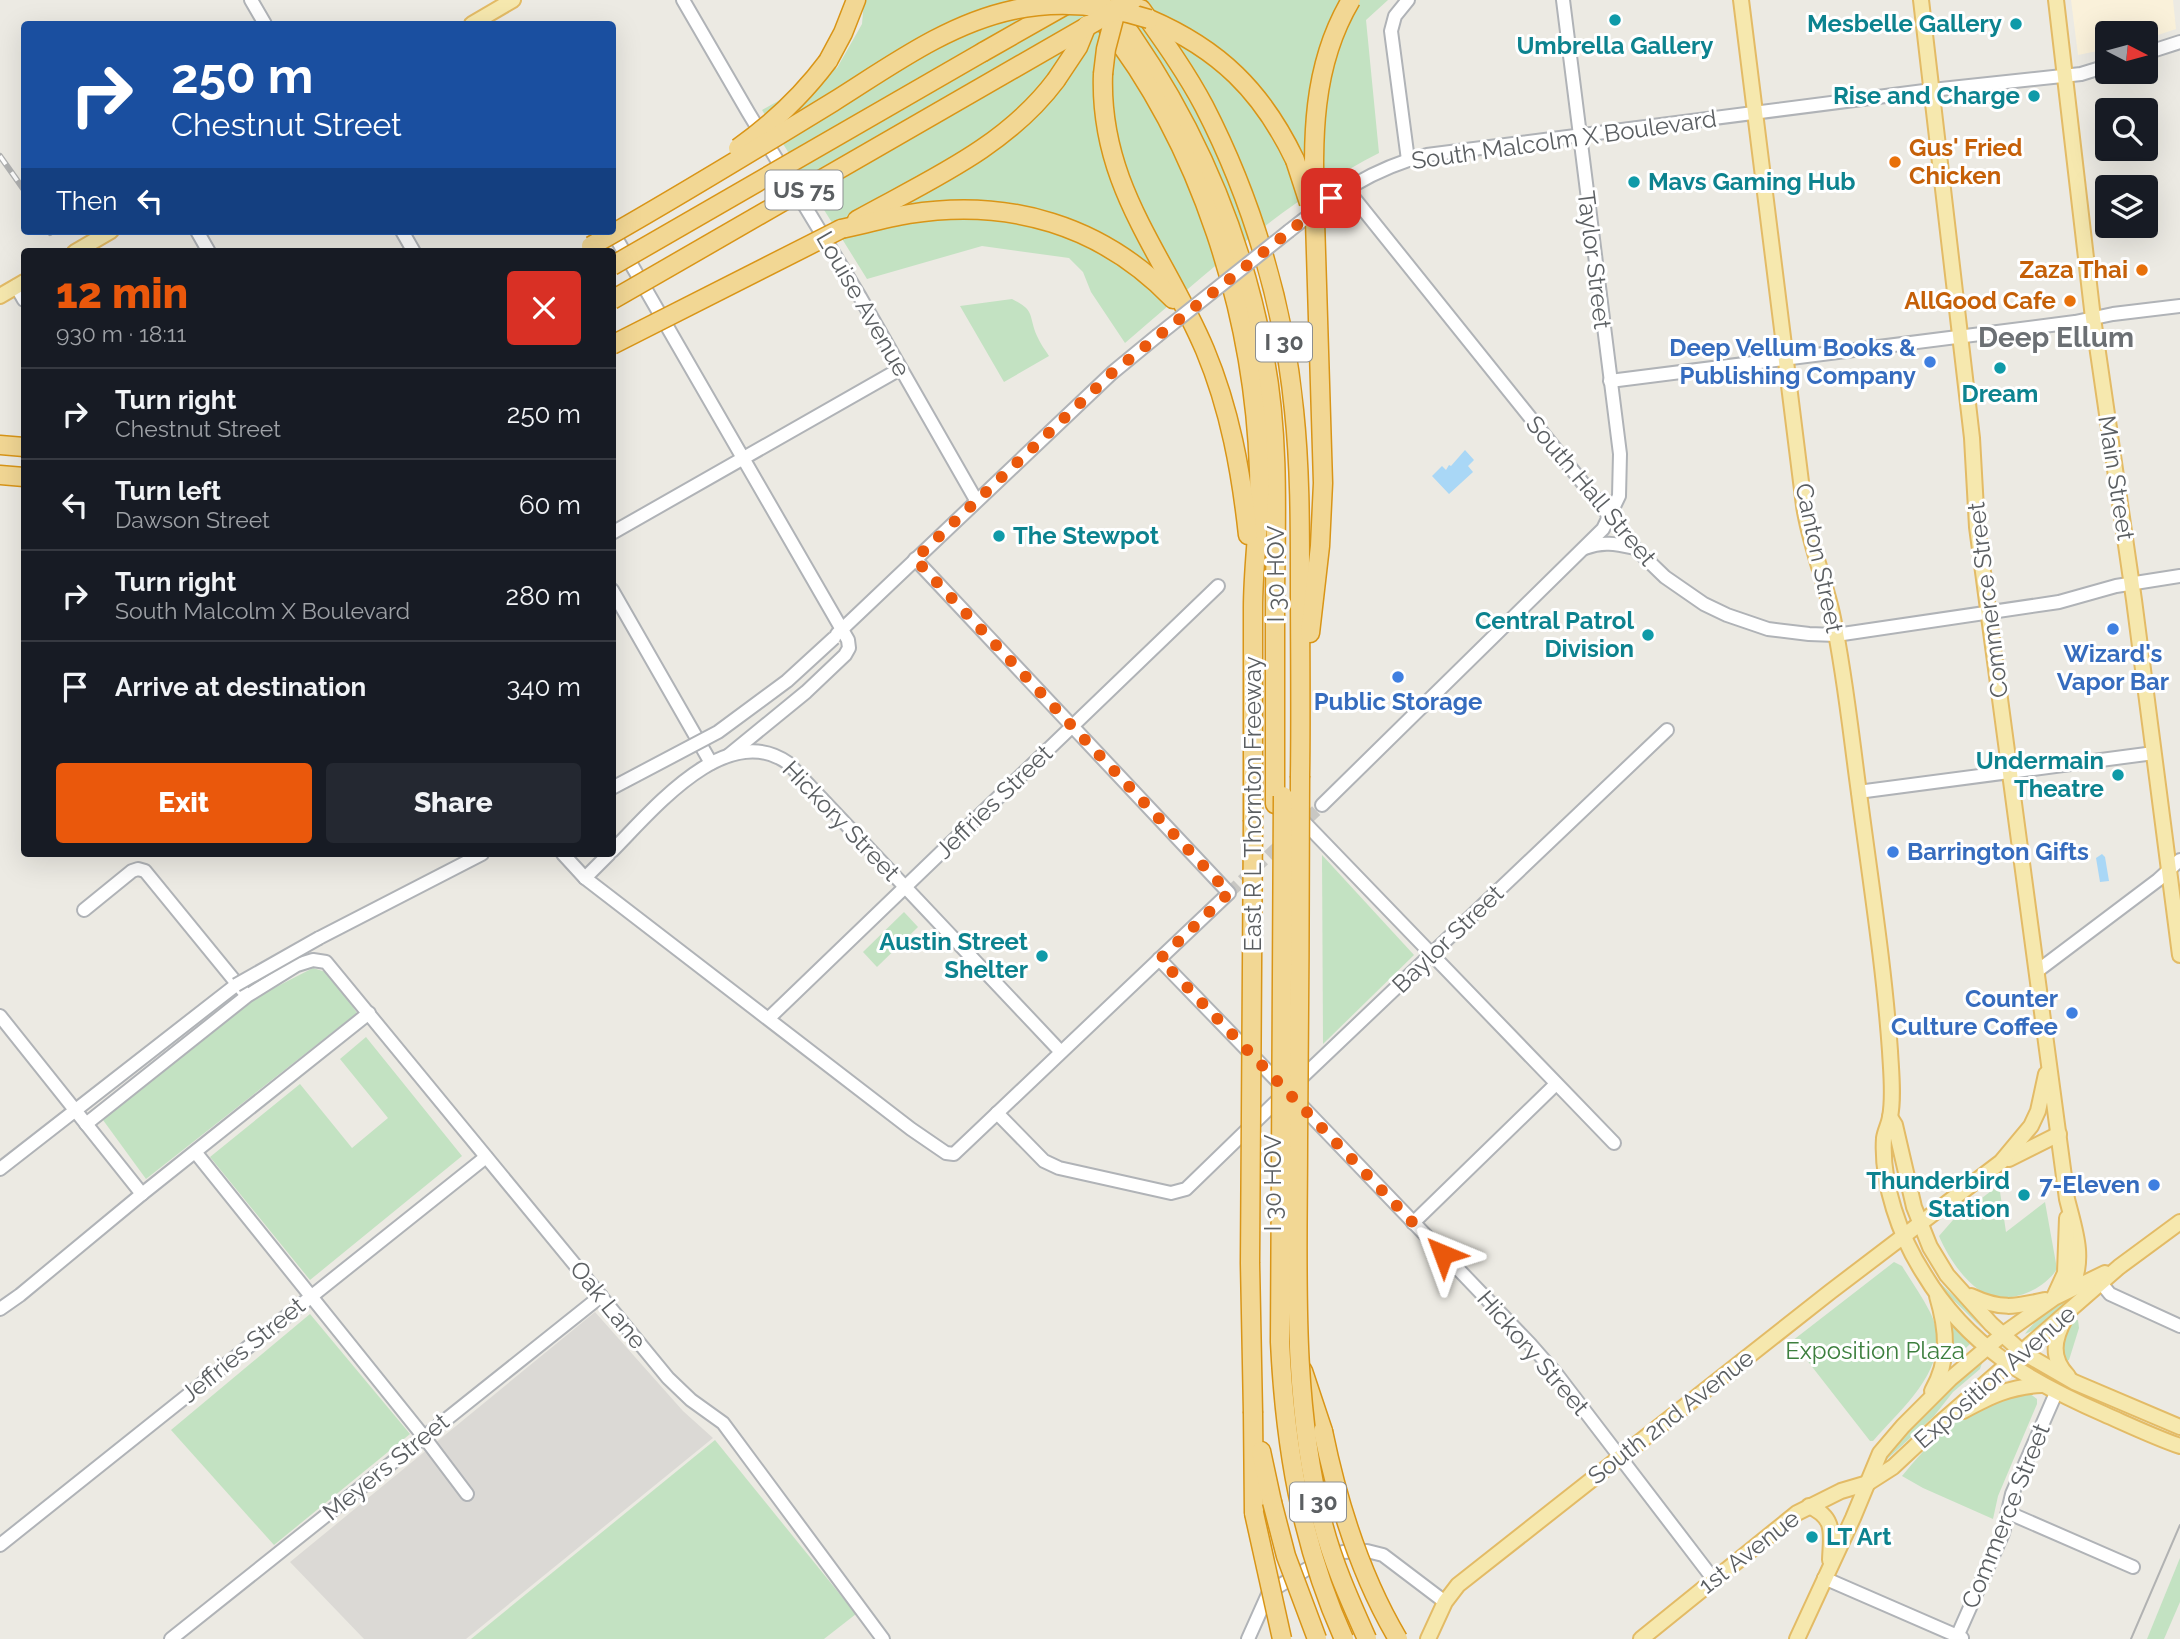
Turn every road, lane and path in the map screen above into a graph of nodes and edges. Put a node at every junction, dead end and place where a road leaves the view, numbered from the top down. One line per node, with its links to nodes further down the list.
1 (251, 0): 17 (street)
2 (513, 0): 18 (main road)
3 (683, 0): 49 (street, Louise Avenue)
4 (856, 0): 29 (highway, bridge)
5 (1074, 0): 39 (highway, bridge)
6 (1086, 0): 66 (highway, East R L Thornton Freeway / I 30)
7 (1094, 0): 30 (highway, bridge)
8 (1106, 0): 79 (highway, I 30 HOV)
9 (1119, 0): 44 (highway, bridge); 79 (highway, I 30 HOV)
10 (1134, 0): 42 (highway, US 75, bridge); 70 (highway, East R L Thornton Freeway / I 30)
11 (1351, 0): 28 (highway, bridge)
12 (1408, 0): 26 (street)
13 (1563, 0): 25 (street, Taylor Street)
14 (1741, 0): 24 (main road, Canton Street)
15 (1921, 0): 23 (main road, Commerce Street)
16 (2056, 0): 22 (main road, Main Street)
17 (263, 21)
18 (482, 21)
19 (2180, 42): 20 (street)
20 (2158, 49)
21 (2095, 70): 22 (street, South Malcolm X Boulevard)
22 (2064, 75): 23 (street, South Malcolm X Boulevard); 45 (main road, Main Street)
23 (1932, 90): 24 (street, South Malcolm X Boulevard); 46 (main road, Commerce Street)
24 (1755, 113): 25 (street, South Malcolm X Boulevard); 48 (main road, Canton Street)
25 (1578, 136): 26 (street, South Malcolm X Boulevard); 50 (street, Taylor Street)
26 (1408, 160): 27 (street, South Malcolm X Boulevard)
27 (1346, 188): 56 (street, South Malcolm X Boulevard, bridge); 57 (street, South Hall Street)
28 (1315, 220): 31 (highway, bridge); 70 (highway)
29 (616, 229)
30 (841, 229): 44 (highway); 47 (highway, bridge)
31 (616, 232)
32 (104, 235): 36 (main road)
33 (607, 235): 37 (highway, bridge)
34 (611, 235): 38 (highway, bridge)
35 (613, 235): 53 (street)
36 (82, 248)
37 (587, 248)
38 (588, 248)
39 (616, 264)
40 (20, 284): 41 (main road)
41 (0, 296)
42 (616, 298)
43 (2180, 306): 45 (street)
44 (1188, 314): 66 (highway)
45 (2093, 318): 46 (street); 63 (main road, Main Street)
46 (1961, 337): 48 (street); 67 (main road, Commerce Street)
47 (616, 343)
48 (1786, 359): 50 (street); 69 (main road, Canton Street)
49 (900, 369): 53 (street); 56 (street, Louise Avenue)
50 (1610, 381): 57 (street, Taylor Street)
51 (0, 445): 52 (highway)
52 (21, 447)
53 (743, 458): 58 (street); 68 (street)
54 (0, 475): 55 (highway)
55 (21, 477)
56 (976, 500): 61 (street, South Malcolm X Boulevard)
57 (1610, 518): 59 (street, South Hall Street); 60 (street)
58 (616, 531)
59 (1635, 548): 60 (street); 69 (street, South Hall Street)
60 (1581, 550): 80 (street)
61 (915, 559): 68 (street, South Malcolm X Boulevard); 71 (street)
62 (2180, 576): 63 (street, South Hall Street)
63 (2132, 583): 67 (street, South Hall Street); 73 (main road, Main Street)
64 (1218, 586): 71 (street, Jeffries Street)
65 (616, 597): 75 (street)
66 (1253, 606): 138 (highway, East R L Thornton Freeway / I 30, bridge)
67 (1988, 613): 69 (street, South Hall Street); 76 (main road, Commerce Street)
68 (838, 634): 74 (street); 77 (street, South Malcolm X Boulevard, bridge)
69 (1836, 635): 78 (main road, Canton Street)
70 (1301, 717): 132 (highway, East R L Thornton Freeway / I 30, bridge)
71 (1072, 727): 89 (street, Jeffries Street); 93 (street)
72 (1667, 730): 91 (street, Baylor Street)
73 (2154, 753): 76 (street); 87 (main road, Main Street)
74 (729, 755): 75 (street, Hickory Street); 89 (street, Hickory Street)
75 (711, 763): 82 (street, Hickory Street)
76 (2010, 772): 78 (street); 94 (main road, Commerce Street)
77 (616, 786)
78 (1858, 792): 105 (main road, Canton Street)
79 (1279, 800): 159 (highway, I 30 HOV); 160 (highway, I 30 HOV, bridge)
80 (1322, 805)
81 (1304, 822): 91 (street)
82 (616, 847)
83 (476, 857): 103 (street, bridge)
84 (566, 857): 88 (street)
85 (606, 857): 88 (street, Hickory Street)
86 (2180, 860): 87 (street)
87 (2169, 871): 92 (main road, Main Street); 94 (street)
88 (585, 878): 98 (street)
89 (906, 888): 98 (street, Jeffries Street); 99 (street, Hickory Street)
90 (84, 910): 95 (street)
91 (1432, 954): 101 (street); 102 (street, Baylor Street)
92 (2180, 955)
93 (1160, 959): 99 (street); 102 (street, Hickory Street)
94 (2036, 972): 100 (main road, Commerce Street)
95 (247, 996): 96 (street, Oak Lane); 106 (street)
96 (369, 1013): 109 (street); 110 (street, Oak Lane)
97 (0, 1016): 103 (street)
98 (769, 1018): 104 (street)
99 (1060, 1051): 104 (street)
100 (2048, 1060): 107 (main road, Commerce Street); 111 (main road, South 2nd Avenue)
101 (1556, 1084): 108 (street); 116 (street)
102 (1287, 1091): 104 (street, Baylor Street); 116 (street, Hickory Street)
103 (75, 1110): 106 (street); 112 (street)
104 (997, 1113)
105 (1890, 1117): 117 (main road, Canton Street); 118 (main road, Canton Street)
106 (86, 1124): 113 (street)
107 (2059, 1134): 111 (main road, South 2nd Avenue); 114 (main road, Commerce Street)
108 (1614, 1143)
109 (196, 1153): 113 (street); 123 (street)
110 (486, 1157): 123 (street, Jeffries Street); 124 (street, Oak Lane)
111 (2001, 1162): 117 (main road, South 2nd Avenue)
112 (0, 1169)
113 (142, 1194): 126 (street)
114 (2067, 1199): 120 (main road, Commerce Street); 125 (main road, Commerce Street)
115 (2180, 1222): 119 (main road, Exposition Avenue)
116 (1413, 1223): 143 (street, Hickory Street)
117 (1920, 1225): 118 (main road, South 2nd Avenue); 122 (main road, Canton Street)
118 (1905, 1237): 121 (main road, Canton Street); 143 (main road, South 2nd Avenue)
119 (2098, 1281): 120 (main road, Exposition Avenue); 127 (main road, Exposition Avenue); 128 (street)
120 (2072, 1288): 125 (main road, Exposition Avenue)
121 (1936, 1292): 130 (main road, Canton Street); 137 (main road)
122 (1964, 1293): 125 (main road); 129 (main road, Canton Street)
123 (312, 1295): 141 (street); 148 (street, Jeffries Street)
124 (601, 1296): 141 (street, Meyers Street); 155 (street, Oak Lane)
125 (2054, 1298): 129 (main road, Exposition Avenue)
126 (0, 1309)
127 (2067, 1313): 131 (main road, Exposition Avenue); 134 (main road)
128 (2180, 1326)
129 (2002, 1335): 130 (main road, Exposition Avenue); 131 (main road, Canton Street)
130 (1987, 1347): 133 (main road, Canton Street); 137 (main road, Exposition Avenue)
131 (2022, 1352): 133 (main road, Exposition Avenue); 134 (main road, Canton Street)
132 (1298, 1357): 161 (highway, East R L Thornton Freeway / I 30, bridge); 162 (highway, bridge)
133 (2008, 1364): 135 (main road, Canton Street); 139 (main road, Exposition Avenue)
134 (2074, 1382): 140 (main road, Canton Street)
135 (2041, 1385): 136 (main road, Canton Street); 139 (main road)
136 (2056, 1393): 142 (main road, Canton Street); 147 (street, Commerce Street)
137 (1925, 1404): 144 (main road, Exposition Avenue)
138 (1253, 1413): 157 (highway, bridge); 158 (highway, East R L Thornton Freeway / I 30, bridge)
139 (1940, 1423): 144 (main road, Exposition Avenue)
140 (2180, 1427)
141 (424, 1437): 145 (street); 154 (street, Meyers Street)
142 (2180, 1446)
143 (1619, 1457): 151 (street, Hickory Street); 152 (main road, South 2nd Avenue)
144 (1868, 1483): 146 (main road, 1st Avenue); 150 (main road, Exposition Avenue)
145 (467, 1494)
146 (1809, 1506): 150 (main road); 151 (main road, 1st Avenue)
147 (2009, 1513): 149 (street); 153 (street, Commerce Street)
148 (0, 1545)
149 (2133, 1567)
150 (1827, 1572): 153 (street); 165 (main road, Exposition Avenue)
151 (1714, 1580): 164 (main road, 1st Avenue)
152 (1445, 1602): 156 (street); 163 (main road, South 2nd Avenue)
153 (1959, 1638)
154 (171, 1639)
155 (883, 1639)
156 (1248, 1639)
157 (1282, 1639)
158 (1317, 1639)
159 (1335, 1639)
160 (1344, 1639)
161 (1367, 1639)
162 (1398, 1639)
163 (1428, 1639)
164 (1641, 1639)
165 (1797, 1639)

